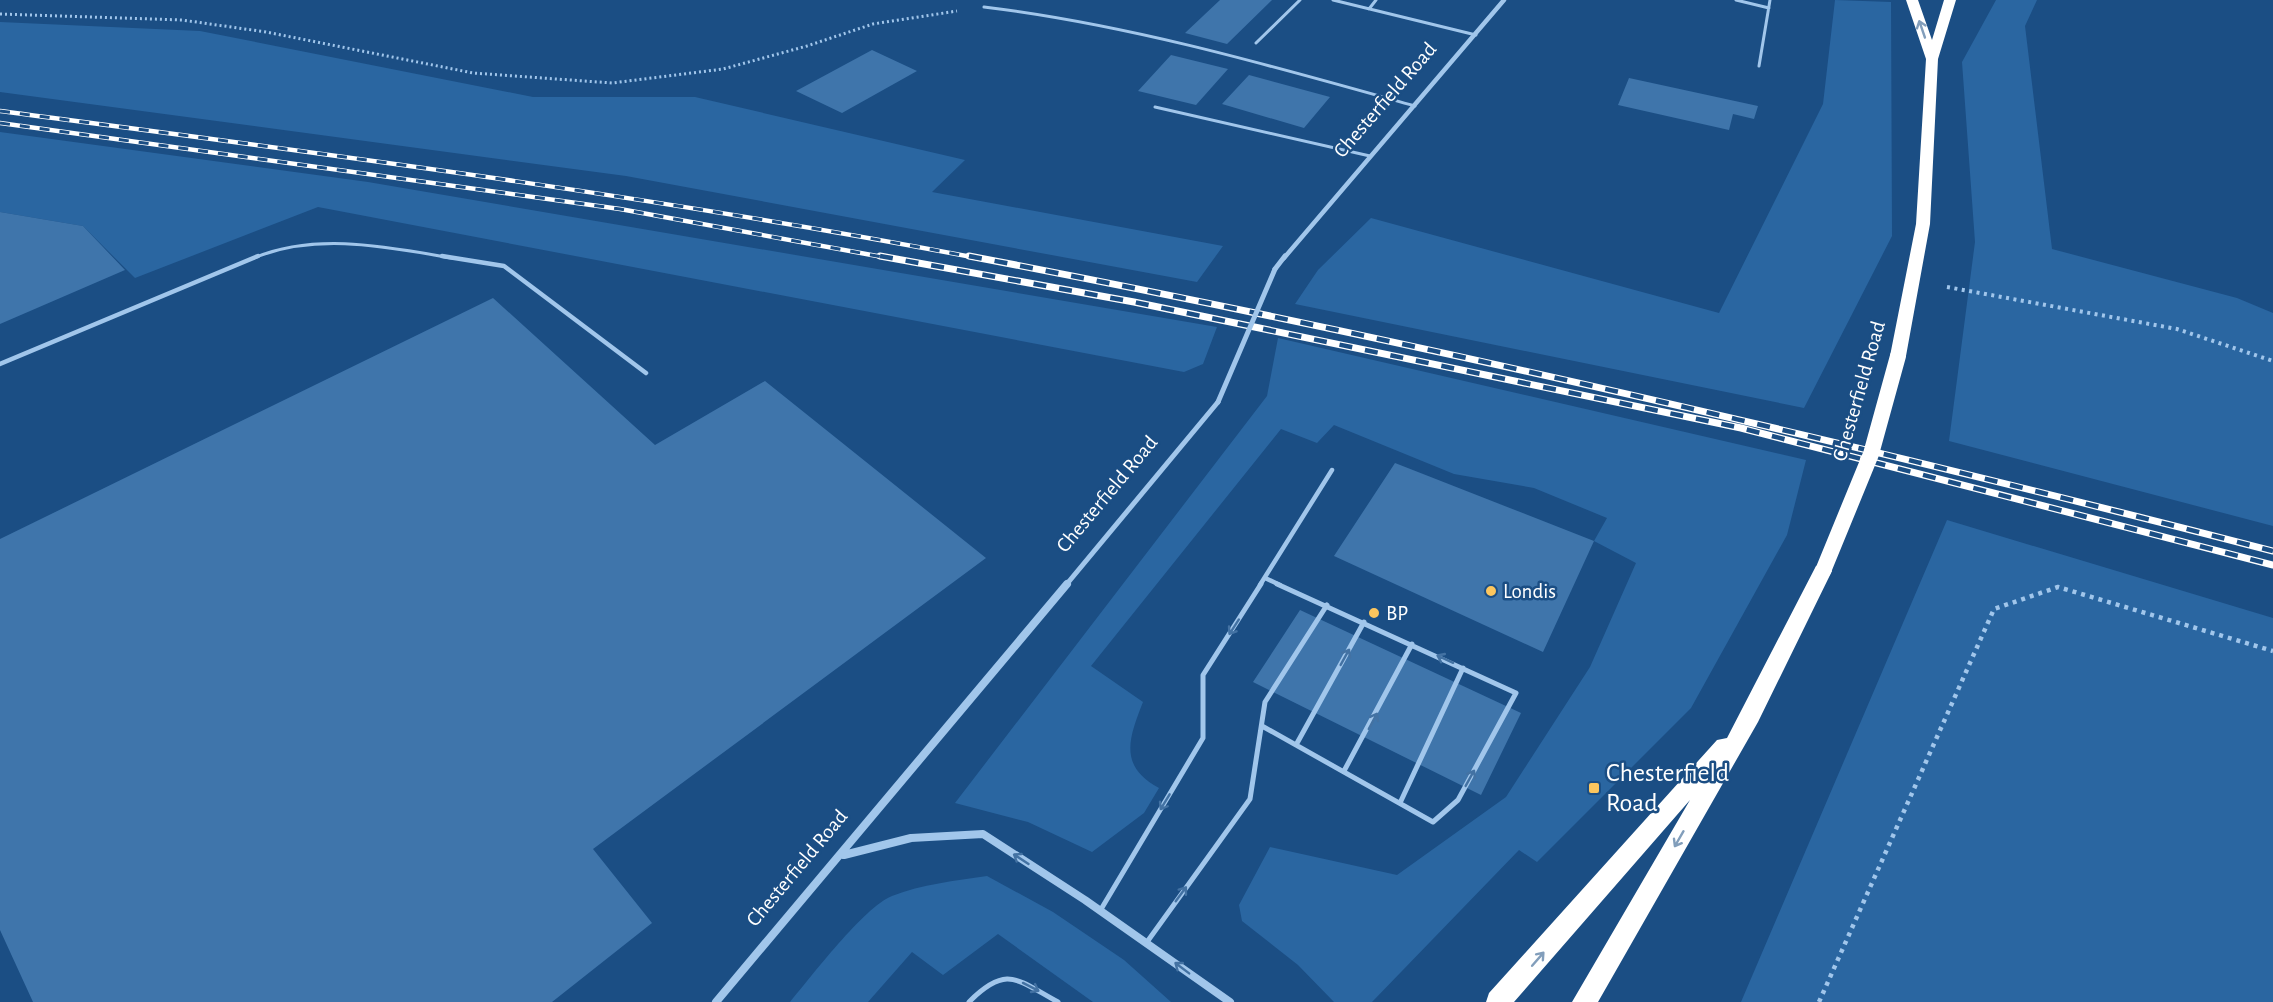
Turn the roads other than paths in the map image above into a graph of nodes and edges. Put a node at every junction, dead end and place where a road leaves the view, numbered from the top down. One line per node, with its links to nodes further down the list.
1 (1300, 0): 13 (lane)
2 (1333, 0): 11 (lane)
3 (1376, 0): 11 (lane)
4 (1504, 0): 12 (street, Chesterfield Road)
5 (1736, 0): 10 (lane)
6 (1770, 0): 10 (lane)
7 (1912, 0): 14 (highway, Chesterfield Road, one-way to 7)
8 (1950, 0): 14 (highway, Chesterfield Road)
9 (984, 7): 16 (lane)
10 (1768, 8): 15 (lane)
11 (1369, 9): 12 (lane)
12 (1476, 35): 16 (street, Chesterfield Road)
13 (1257, 43)
14 (1932, 58): 27 (highway, Chesterfield Road, bridge)
15 (1759, 66)
16 (1415, 106): 18 (street, Chesterfield Road)
17 (1155, 108): 18 (lane)
18 (1370, 156): 32 (street, Chesterfield Road, bridge)
19 (0, 364): 20 (lane)
20 (646, 373)
21 (1332, 470): 22 (lane)
22 (1265, 578): 23 (lane); 33 (lane, one-way to 33)
23 (1327, 605): 24 (lane); 28 (lane)
24 (1364, 622): 25 (lane); 29 (lane, one-way to 24)
25 (1412, 644): 26 (lane, one-way to 25); 30 (lane, one-way to 25)
26 (1463, 668): 31 (lane); 31 (lane, one-way to 26)
27 (1751, 716): 39 (highway, Chesterfield Road, one-way to 27); 40 (highway, Chesterfield Road, one-way to 40)
28 (1262, 726): 29 (lane); 34 (lane, one-way to 28)
29 (1296, 745): 30 (lane)
30 (1344, 771): 31 (lane)
31 (1400, 803)
32 (844, 855): 33 (street, one-way to 32); 35 (street, Chesterfield Road)
33 (1101, 911): 34 (street)
34 (1147, 942): 38 (street, one-way to 34)
35 (716, 1002)
36 (969, 1002): 37 (lane, one-way to 37)
37 (1058, 1002)
38 (1230, 1002)
39 (1498, 1002)
40 (1584, 1002)

